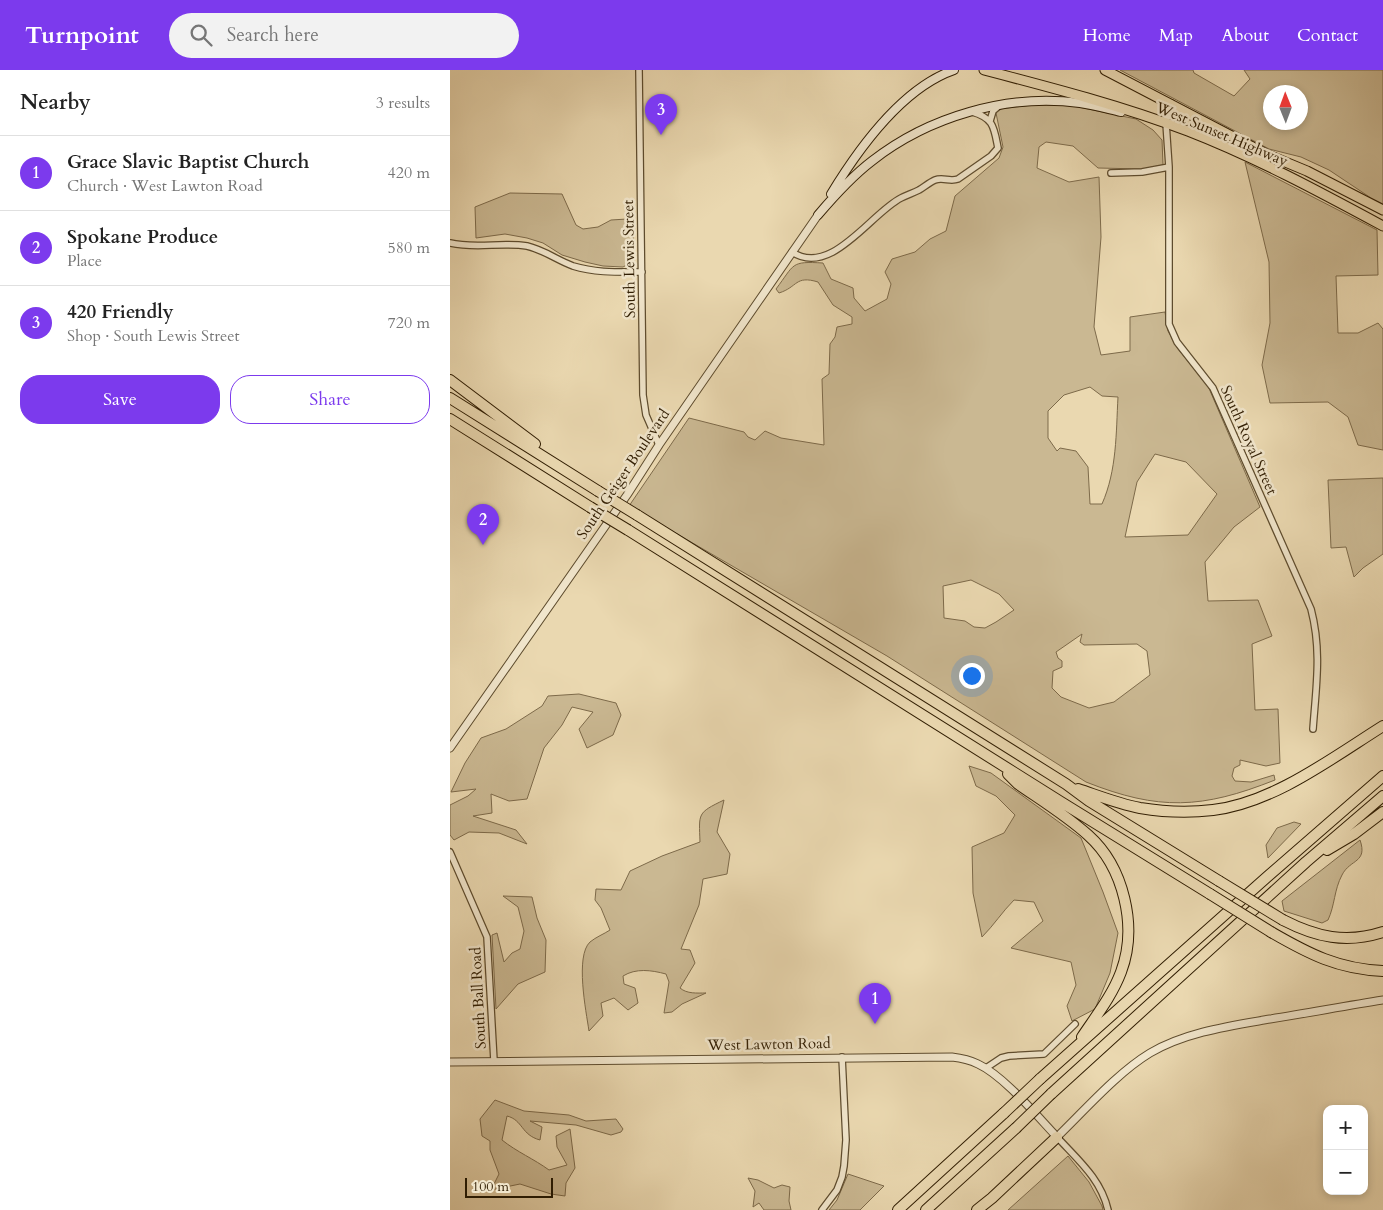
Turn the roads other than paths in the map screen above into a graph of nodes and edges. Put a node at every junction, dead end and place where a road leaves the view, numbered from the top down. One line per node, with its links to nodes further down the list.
1 (639, 70): 18 (street, South Lewis Street)
2 (954, 70): 14 (main road)
3 (984, 70): 8 (main road, West Sunset Highway)
4 (1105, 70): 5 (main road, West Sunset Highway)
5 (1171, 104): 10 (street, South Royal Street); 13 (main road, West Sunset Highway)
6 (1000, 105): 7 (main road); 8 (main road); 9 (street)
7 (972, 112): 9 (street); 14 (main road)
8 (1155, 119): 10 (main road, West Sunset Highway)
9 (990, 120): 17 (street)
10 (1166, 123): 11 (street, South Royal Street); 15 (main road, West Sunset Highway)
11 (1169, 167): 12 (street); 25 (street, South Royal Street)
12 (1111, 173)
13 (1383, 210)
14 (818, 215): 17 (street, South Geiger Boulevard)
15 (1383, 226)
16 (450, 243): 18 (street)
17 (792, 252): 22 (street, South Geiger Boulevard)
18 (642, 272): 22 (street, South Lewis Street)
19 (450, 380): 23 (highway)
20 (450, 398): 23 (highway)
21 (450, 419): 27 (highway, bridge)
22 (659, 445): 26 (street, South Geiger Boulevard)
23 (568, 472): 29 (highway, bridge)
24 (1383, 726): 29 (highway)
25 (1313, 729)
26 (450, 748)
27 (995, 761): 35 (highway, bridge); 38 (highway)
28 (1383, 776): 38 (highway)
29 (1066, 784): 34 (highway, bridge)
30 (1383, 796): 33 (highway)
31 (1383, 812): 33 (highway)
32 (450, 852): 40 (street, South Ball Road)
33 (1306, 862): 46 (highway, bridge)
34 (1383, 932)
35 (1383, 971)
36 (1383, 1000): 43 (street)
37 (1075, 1024): 42 (street)
38 (1075, 1048): 45 (highway, bridge)
39 (842, 1058): 40 (street, West Lawton Road); 42 (street, West Lawton Road); 44 (street)
40 (494, 1061): 41 (street, West Lawton Road)
41 (450, 1062)
42 (986, 1068): 43 (street, West Lawton Road)
43 (1058, 1137): 47 (highway); 48 (street)
44 (822, 1210)
45 (898, 1210)
46 (926, 1210)
47 (976, 1210)
48 (1108, 1210)

